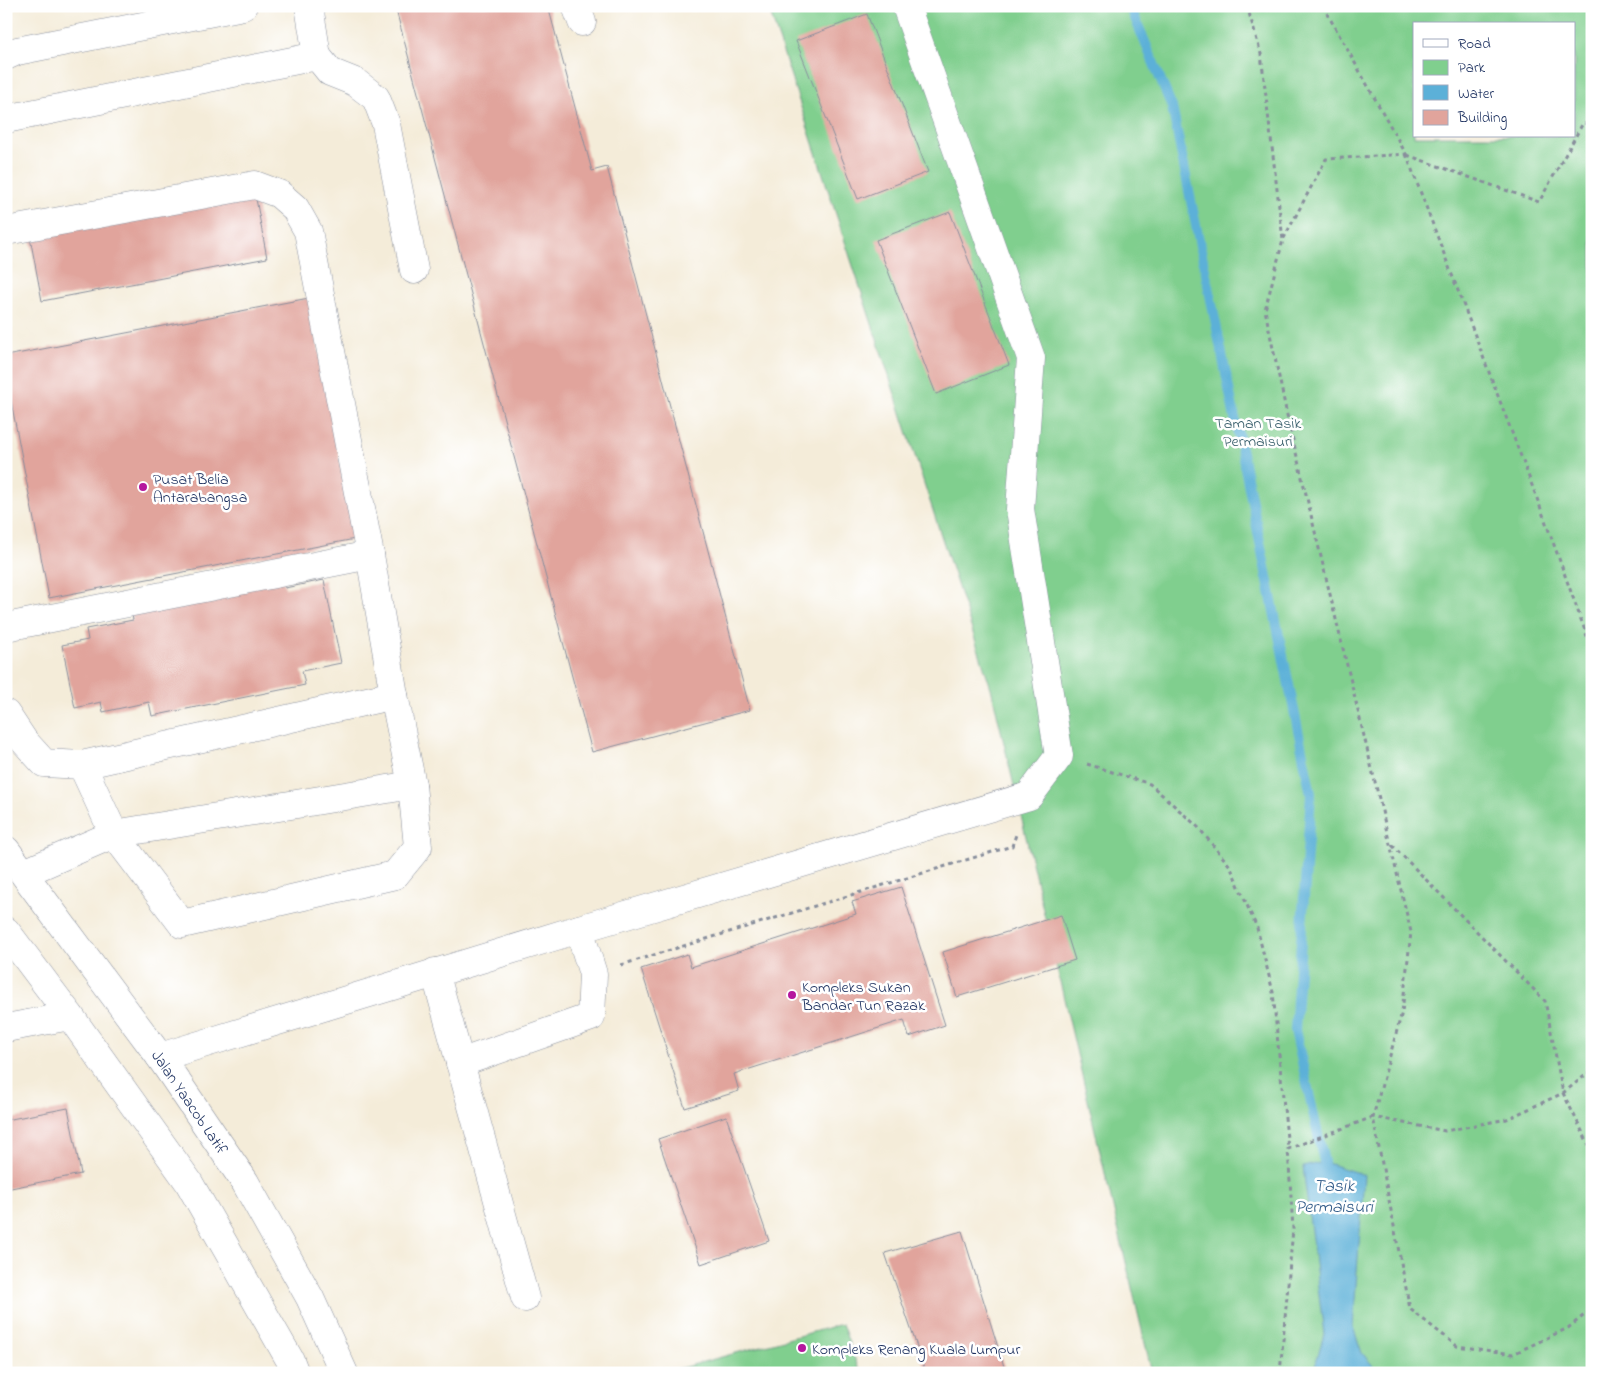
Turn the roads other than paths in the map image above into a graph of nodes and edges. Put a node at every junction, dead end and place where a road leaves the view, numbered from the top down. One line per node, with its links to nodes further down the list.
1 (243, 6): 4 (street)
2 (309, 6): 5 (street)
3 (906, 6): 18 (street)
4 (6, 56)
5 (317, 56): 6 (street); 8 (street)
6 (6, 119)
7 (6, 231): 9 (street)
8 (414, 270)
9 (370, 555): 10 (street); 11 (street)
10 (6, 627)
11 (394, 695): 13 (street); 14 (street)
12 (6, 714): 13 (street)
13 (82, 765): 15 (street)
14 (412, 785): 15 (street); 15 (street)
15 (114, 834): 17 (street)
16 (6, 850): 17 (street, Jalan Yaacob Latif)
17 (24, 873): 23 (street, Jalan Yaacob Latif)
18 (579, 929): 20 (street); 24 (street)
19 (6, 931): 21 (street)
20 (435, 972): 23 (street); 24 (street)
21 (70, 1016): 22 (street); 26 (street)
22 (6, 1028)
23 (160, 1057): 27 (street, Jalan Yaacob Latif)
24 (460, 1062): 25 (street)
25 (524, 1298)
26 (295, 1373)
27 (344, 1373)

